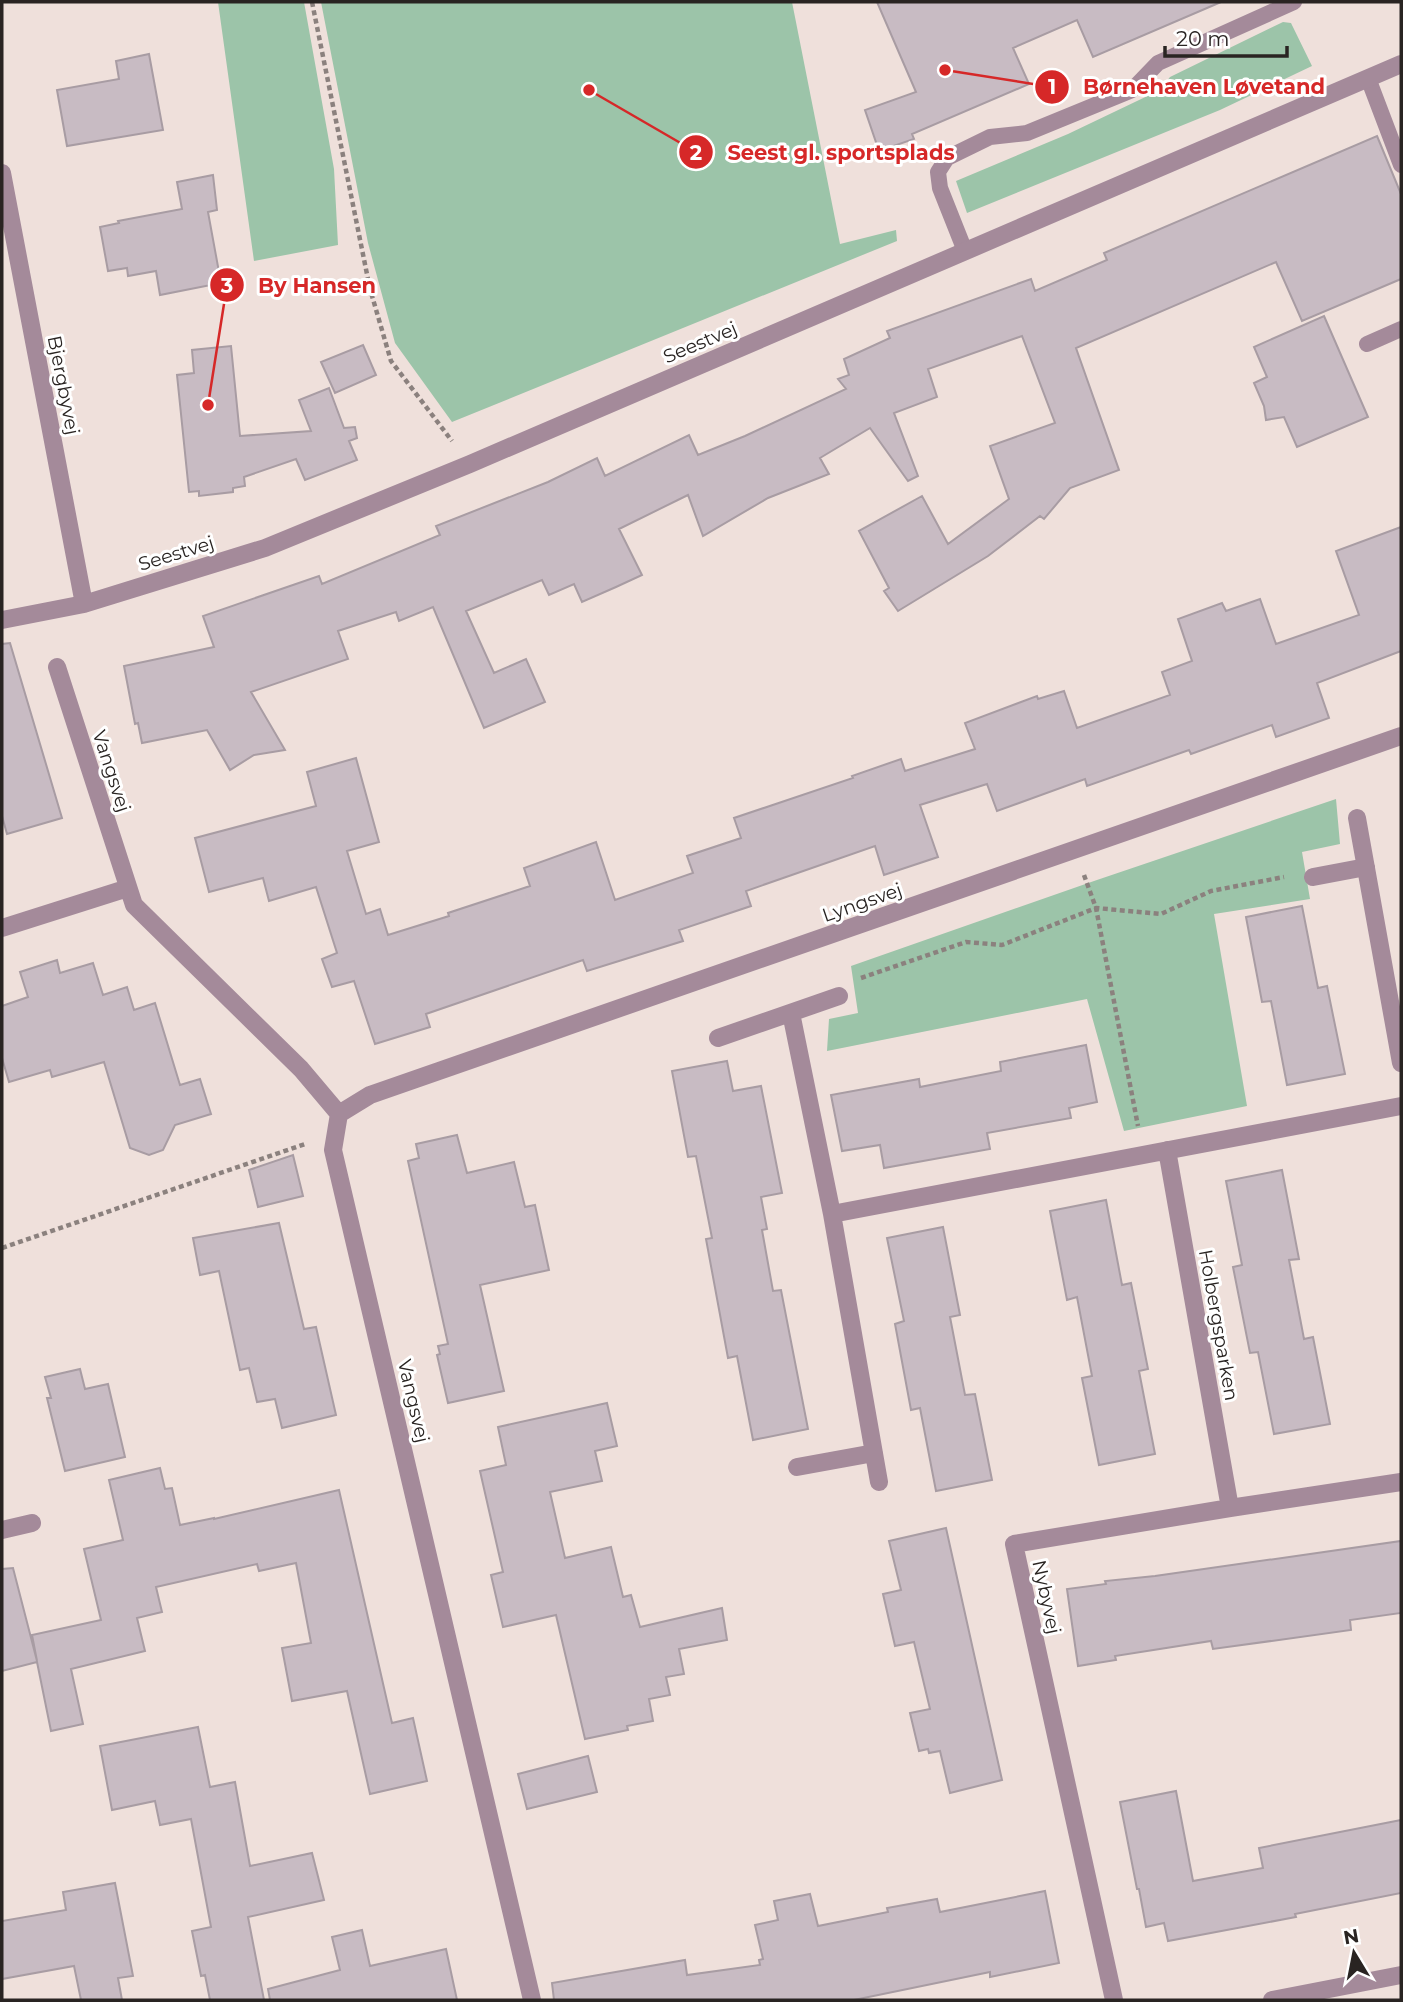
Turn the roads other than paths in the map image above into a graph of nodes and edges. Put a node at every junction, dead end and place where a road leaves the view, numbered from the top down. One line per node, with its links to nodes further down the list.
1 (1294, 2): 6 (lane)
2 (1401, 64): 3 (street, Seestvej)
3 (1368, 78): 4 (lane); 6 (street, Seestvej)
4 (1401, 166)
5 (2, 173): 9 (street, Bjergbyvej)
6 (965, 251): 9 (street, Seestvej)
7 (1401, 329): 8 (lane)
8 (1367, 344)
9 (84, 604): 10 (street, Seestvej)
10 (2, 620)
11 (57, 667): 16 (street, Vangsvej)
12 (1401, 736): 23 (street, Lyngsvej)
13 (1357, 818): 14 (street)
14 (1366, 867): 15 (street); 21 (street)
15 (1313, 877)
16 (128, 888): 17 (street); 23 (street, Vangsvej)
17 (2, 928)
18 (839, 996): 19 (street)
19 (791, 1013): 20 (street); 25 (street)
20 (718, 1038)
21 (1401, 1063)
22 (1401, 1106): 24 (street)
23 (339, 1114): 34 (street, Vangsvej)
24 (1167, 1150): 25 (street); 30 (street, Holbergsparken)
25 (832, 1214): 26 (street)
26 (874, 1453): 27 (street); 28 (street)
27 (797, 1467)
28 (879, 1482)
29 (1401, 1482): 30 (street, Nybyvej)
30 (1230, 1508): 35 (street, Nybyvej)
31 (32, 1523): 32 (street)
32 (2, 1530)
33 (1401, 1975): 36 (street)
34 (532, 2000)
35 (1114, 2000)
36 (1272, 2000)

